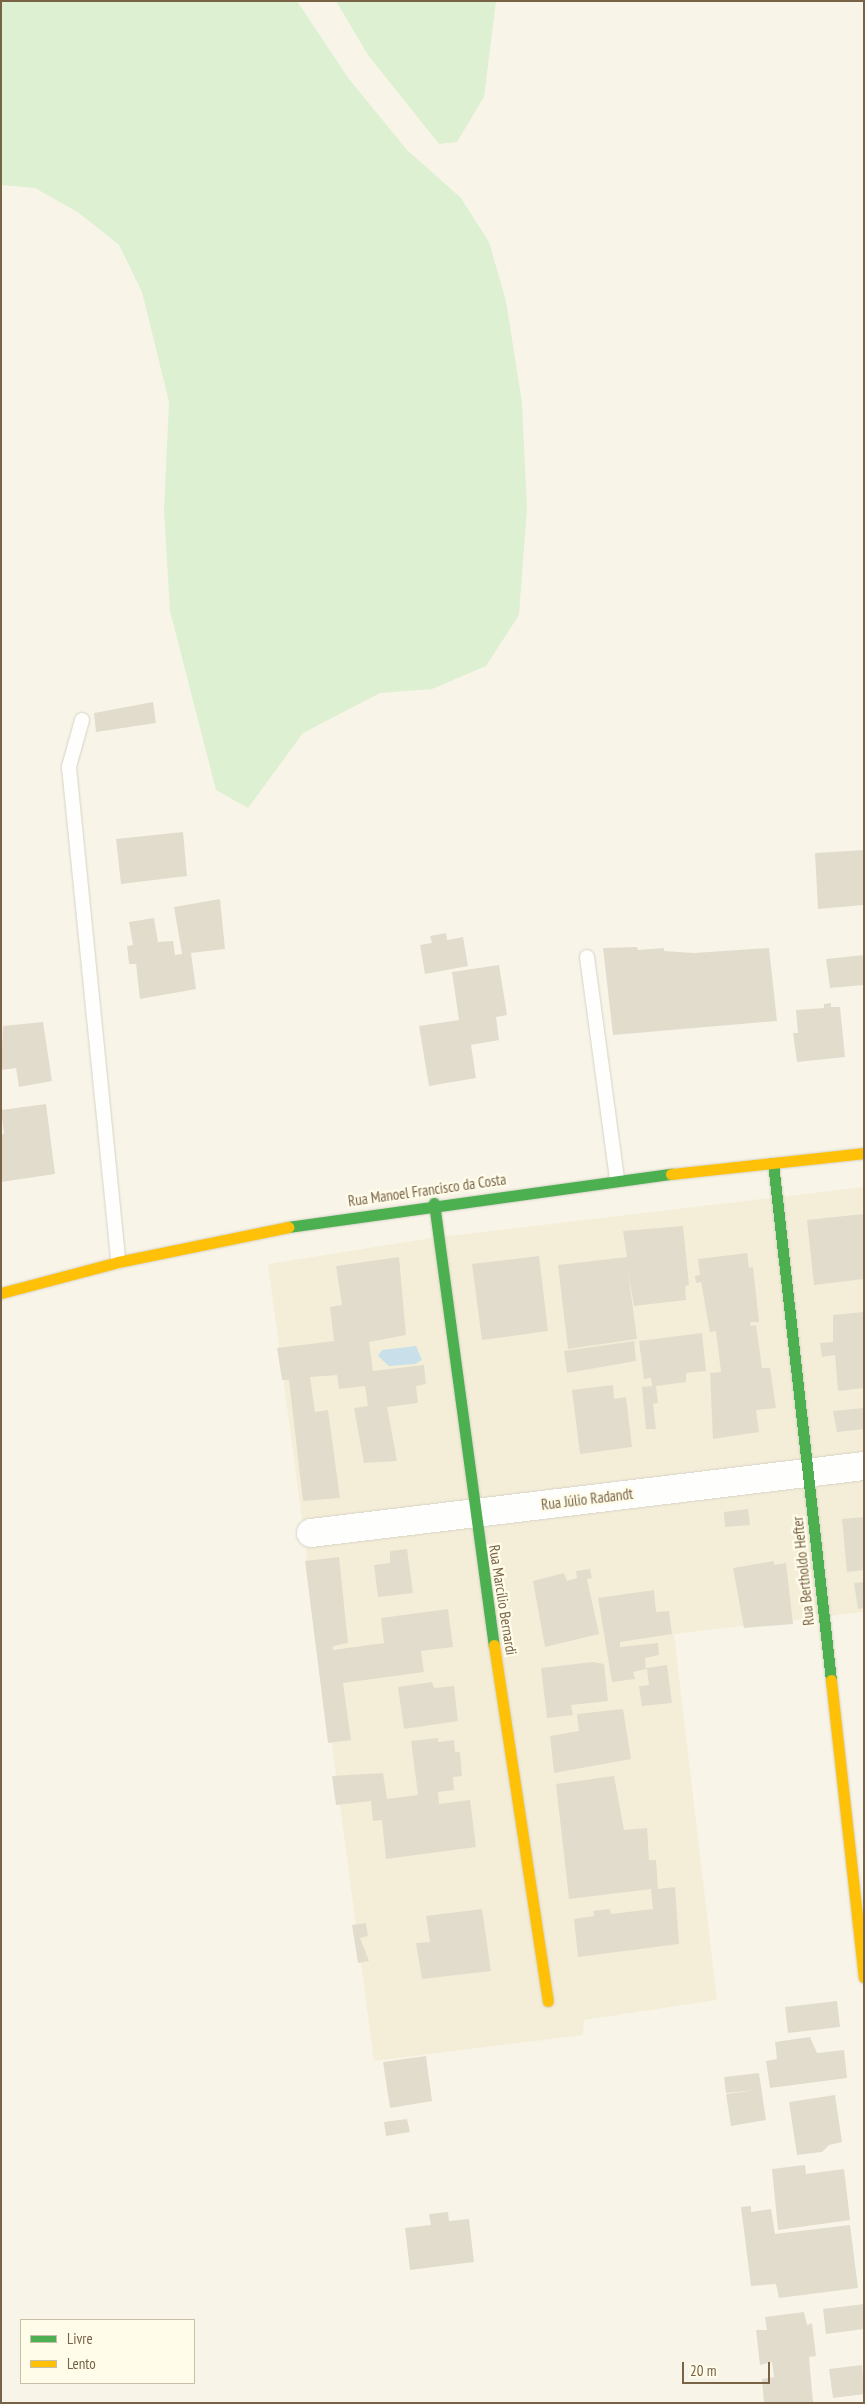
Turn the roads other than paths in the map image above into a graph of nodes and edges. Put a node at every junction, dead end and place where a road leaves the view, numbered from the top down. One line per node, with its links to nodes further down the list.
1 (82, 720): 7 (lane)
2 (587, 957): 5 (lane)
3 (864, 1154): 4 (street, Rua Manoel Francisco da Costa)
4 (773, 1163): 5 (street, Rua Manoel Francisco da Costa); 10 (street, Rua Bertholdo Hefter)
5 (617, 1180): 6 (street, Rua Manoel Francisco da Costa)
6 (434, 1203): 7 (street, Rua Manoel Francisco da Costa); 11 (street, Rua Marcílio Bernardi)
7 (118, 1262): 8 (street, Rua Manoel Francisco da Costa)
8 (1, 1292)
9 (864, 1466): 10 (street, Rua Júlio Radandt)
10 (807, 1472): 11 (street, Rua Júlio Radandt); 13 (street, Rua Bertholdo Hefter)
11 (474, 1512): 12 (street, Rua Júlio Radandt); 14 (street, Rua Marcílio Bernardi)
12 (311, 1533)
13 (864, 1977)
14 (548, 2001)

